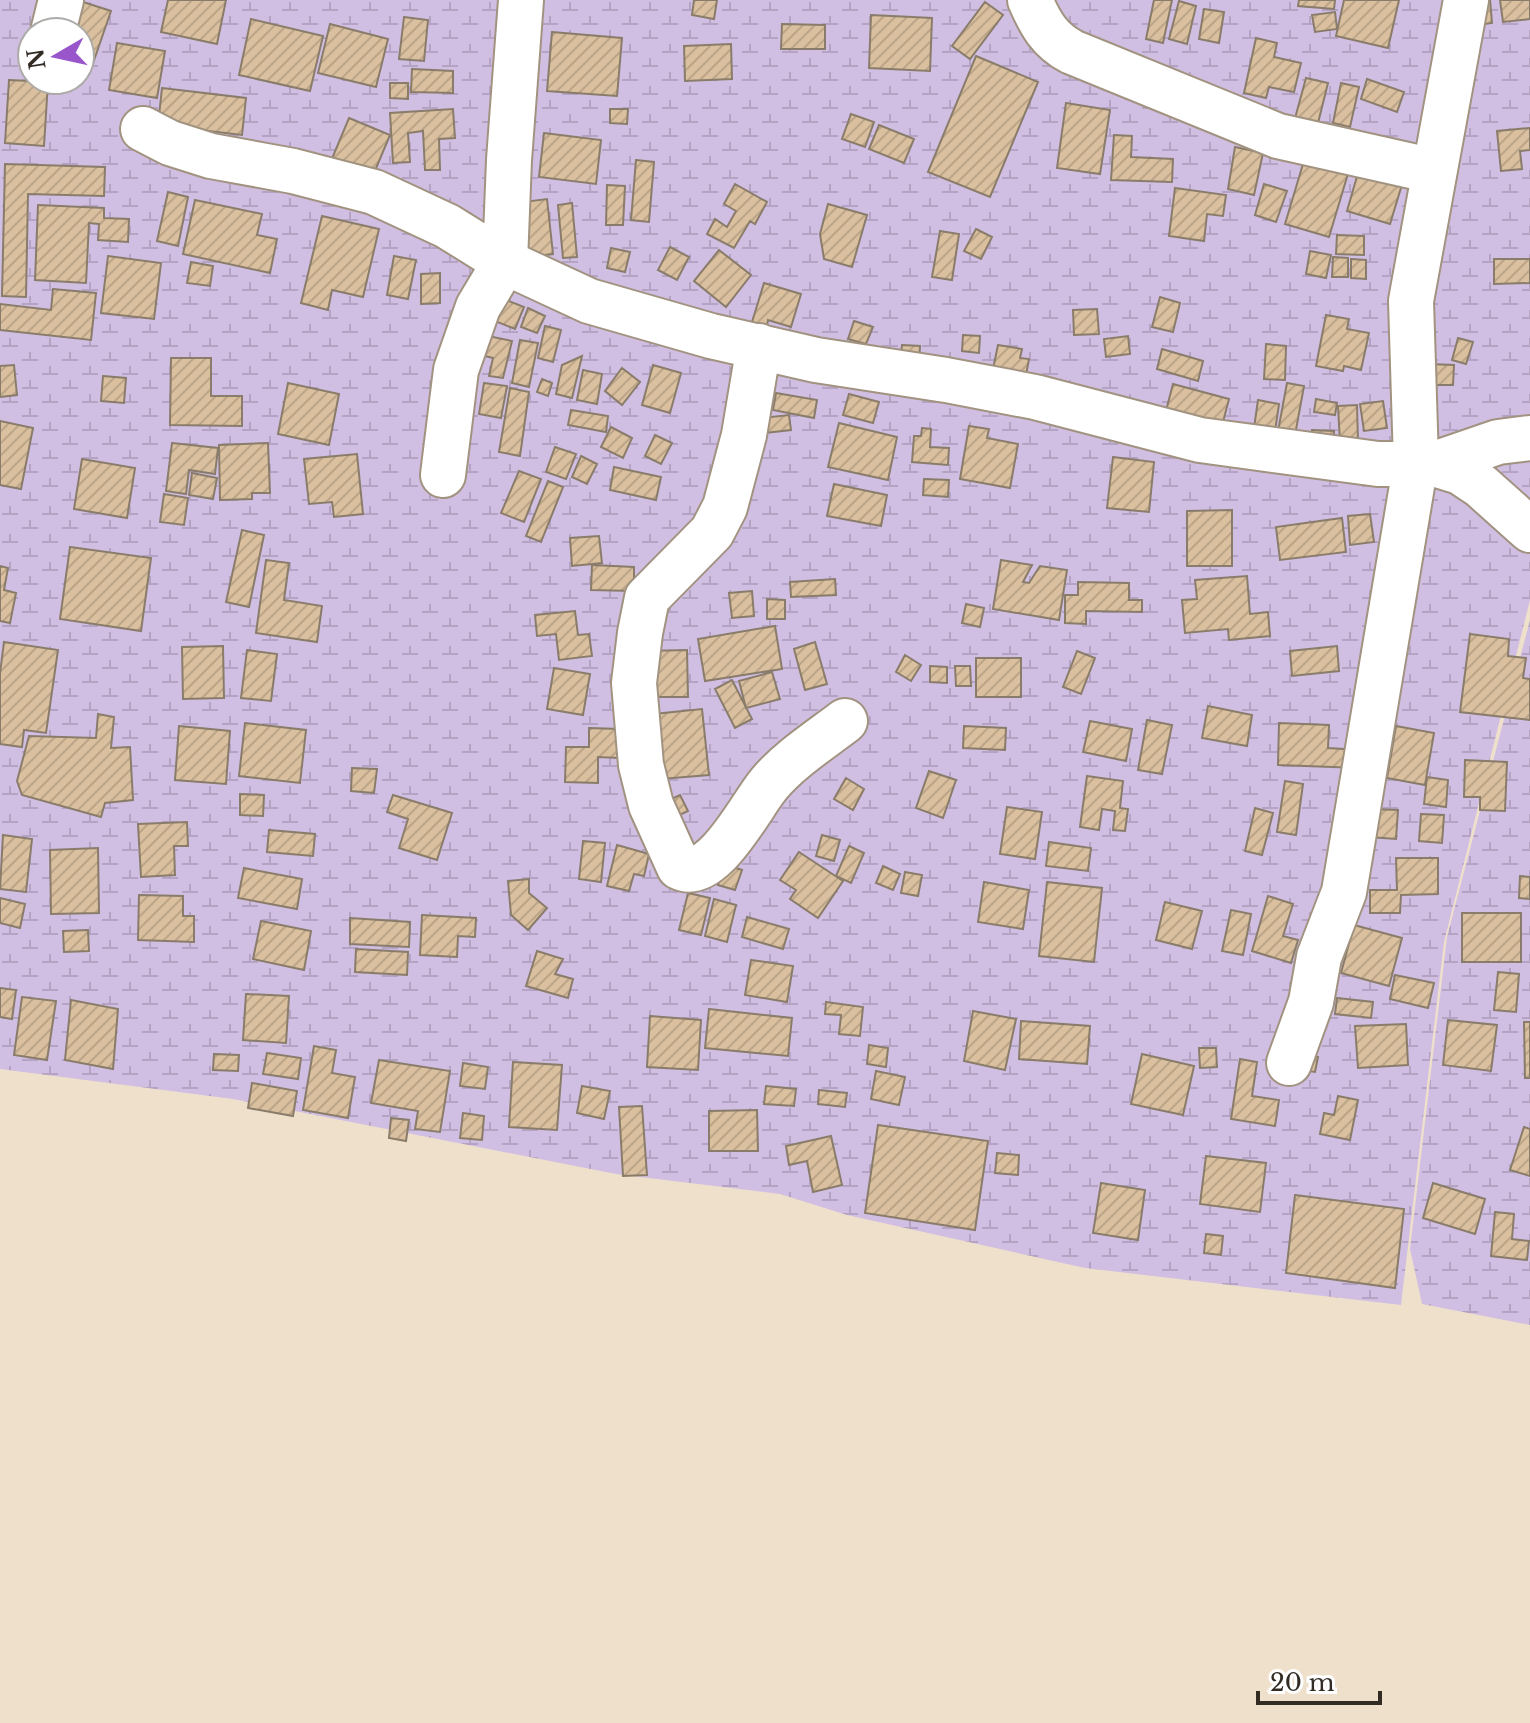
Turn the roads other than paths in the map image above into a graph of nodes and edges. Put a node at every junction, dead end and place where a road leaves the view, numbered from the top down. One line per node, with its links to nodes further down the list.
1 (521, 0): 6 (street)
2 (1030, 0): 5 (street)
3 (1466, 0): 5 (street)
4 (143, 129): 6 (street)
5 (1434, 171): 9 (street)
6 (505, 262): 7 (street); 10 (street)
7 (759, 346): 9 (street); 12 (street)
8 (1530, 438): 9 (street)
9 (1425, 463): 11 (street); 13 (street)
10 (443, 475)
11 (1530, 530)
12 (845, 721)
13 (1289, 1063)

